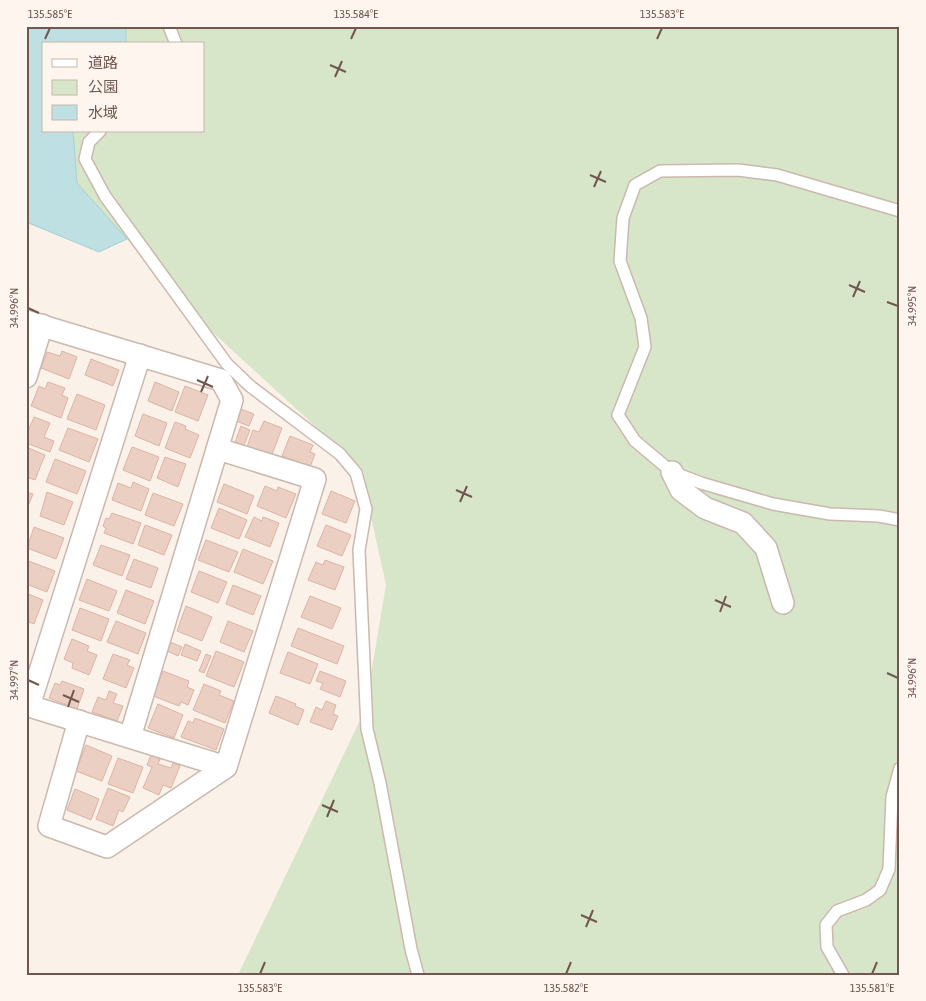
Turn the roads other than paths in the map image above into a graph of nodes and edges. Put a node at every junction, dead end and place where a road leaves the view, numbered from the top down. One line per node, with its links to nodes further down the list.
1 (169, 26): 2 (lane)
2 (175, 42)
3 (99, 132): 17 (lane)
4 (900, 211): 9 (lane)
5 (34, 323): 6 (street); 7 (street)
6 (140, 355): 8 (street); 12 (street)
7 (26, 377)
8 (218, 448): 14 (street); 15 (street)
9 (672, 472): 10 (lane); 11 (street)
10 (900, 520)
11 (783, 603)
12 (28, 705): 13 (street)
13 (79, 721): 14 (street); 15 (street)
14 (130, 737): 15 (street)
15 (226, 768)
16 (900, 768): 18 (lane)
17 (418, 975)
18 (843, 975)

